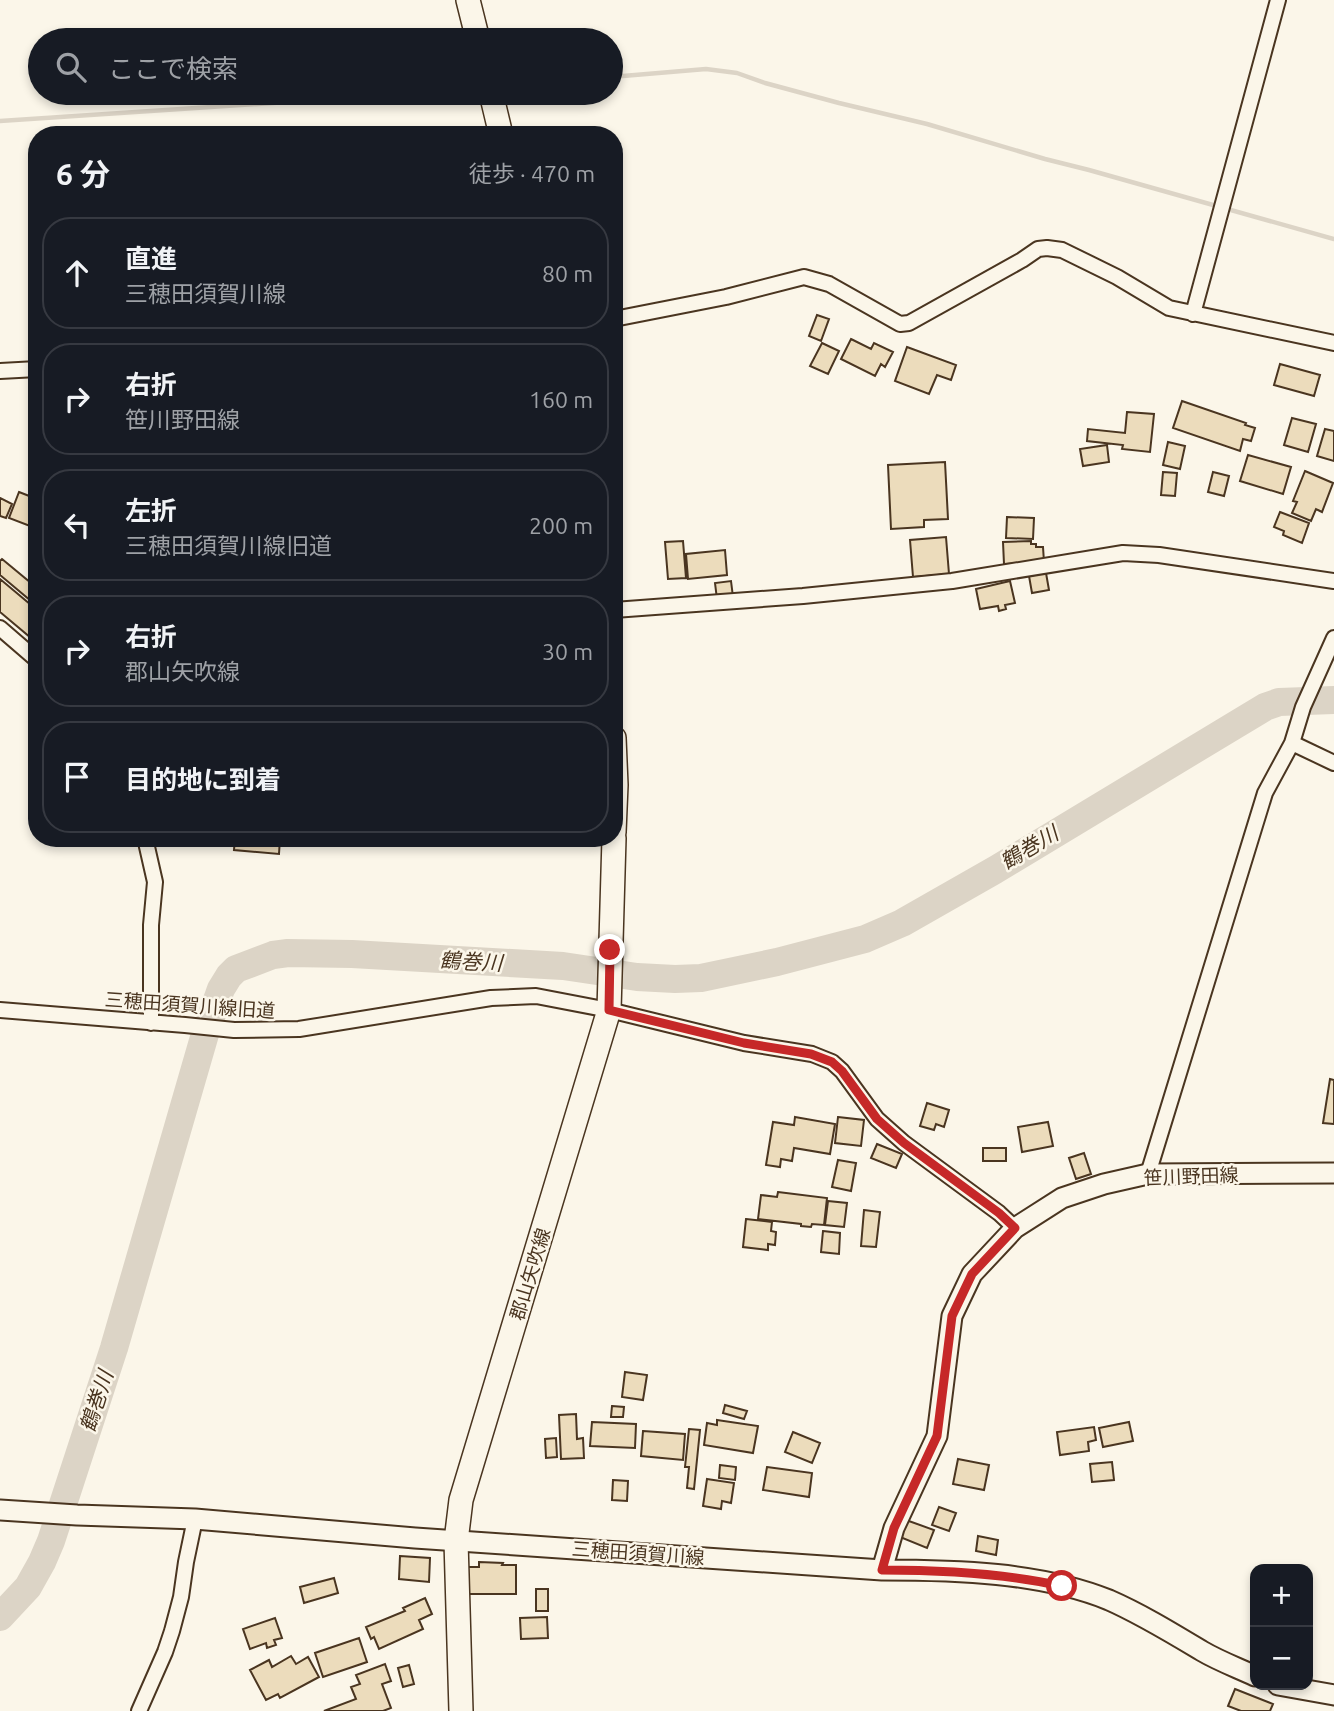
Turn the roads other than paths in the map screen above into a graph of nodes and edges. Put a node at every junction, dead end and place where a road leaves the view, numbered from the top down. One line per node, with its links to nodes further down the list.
1 (468, 0): 3 (main road)
2 (1279, 0): 6 (street)
3 (475, 28)
4 (494, 105): 5 (main road)
5 (499, 126)
6 (1193, 314): 7 (street); 8 (street)
7 (623, 317)
8 (1334, 343)
9 (28, 369): 10 (street)
10 (0, 371)
11 (1334, 582): 12 (street)
12 (623, 609)
13 (0, 628): 15 (street)
14 (1334, 638): 16 (street)
15 (28, 652)
16 (1292, 743): 17 (street); 24 (street)
17 (1334, 762)
18 (148, 847): 22 (street)
19 (614, 847): 21 (main road, 郡山矢吹線)
20 (0, 1010): 22 (street, 三穂田須賀川線旧道)
21 (609, 1010): 22 (street, 三穂田須賀川線旧道); 25 (street, 三穂田須賀川線旧道); 28 (main road, 郡山矢吹線)
22 (151, 1023)
23 (1334, 1173): 24 (main road, 笹川野田線)
24 (1148, 1174): 25 (main road, 笹川野田線)
25 (1015, 1228): 29 (main road, 笹川野田線)
26 (0, 1510): 27 (main road, 三穂田須賀川線)
27 (195, 1520): 28 (main road, 三穂田須賀川線); 33 (street)
28 (456, 1541): 29 (main road, 三穂田須賀川線); 34 (main road, 郡山矢吹線)
29 (882, 1570): 30 (main road, 三穂田須賀川線)
30 (1250, 1674)
31 (1306, 1690): 32 (main road)
32 (1334, 1695)
33 (139, 1711)
34 (461, 1711)

